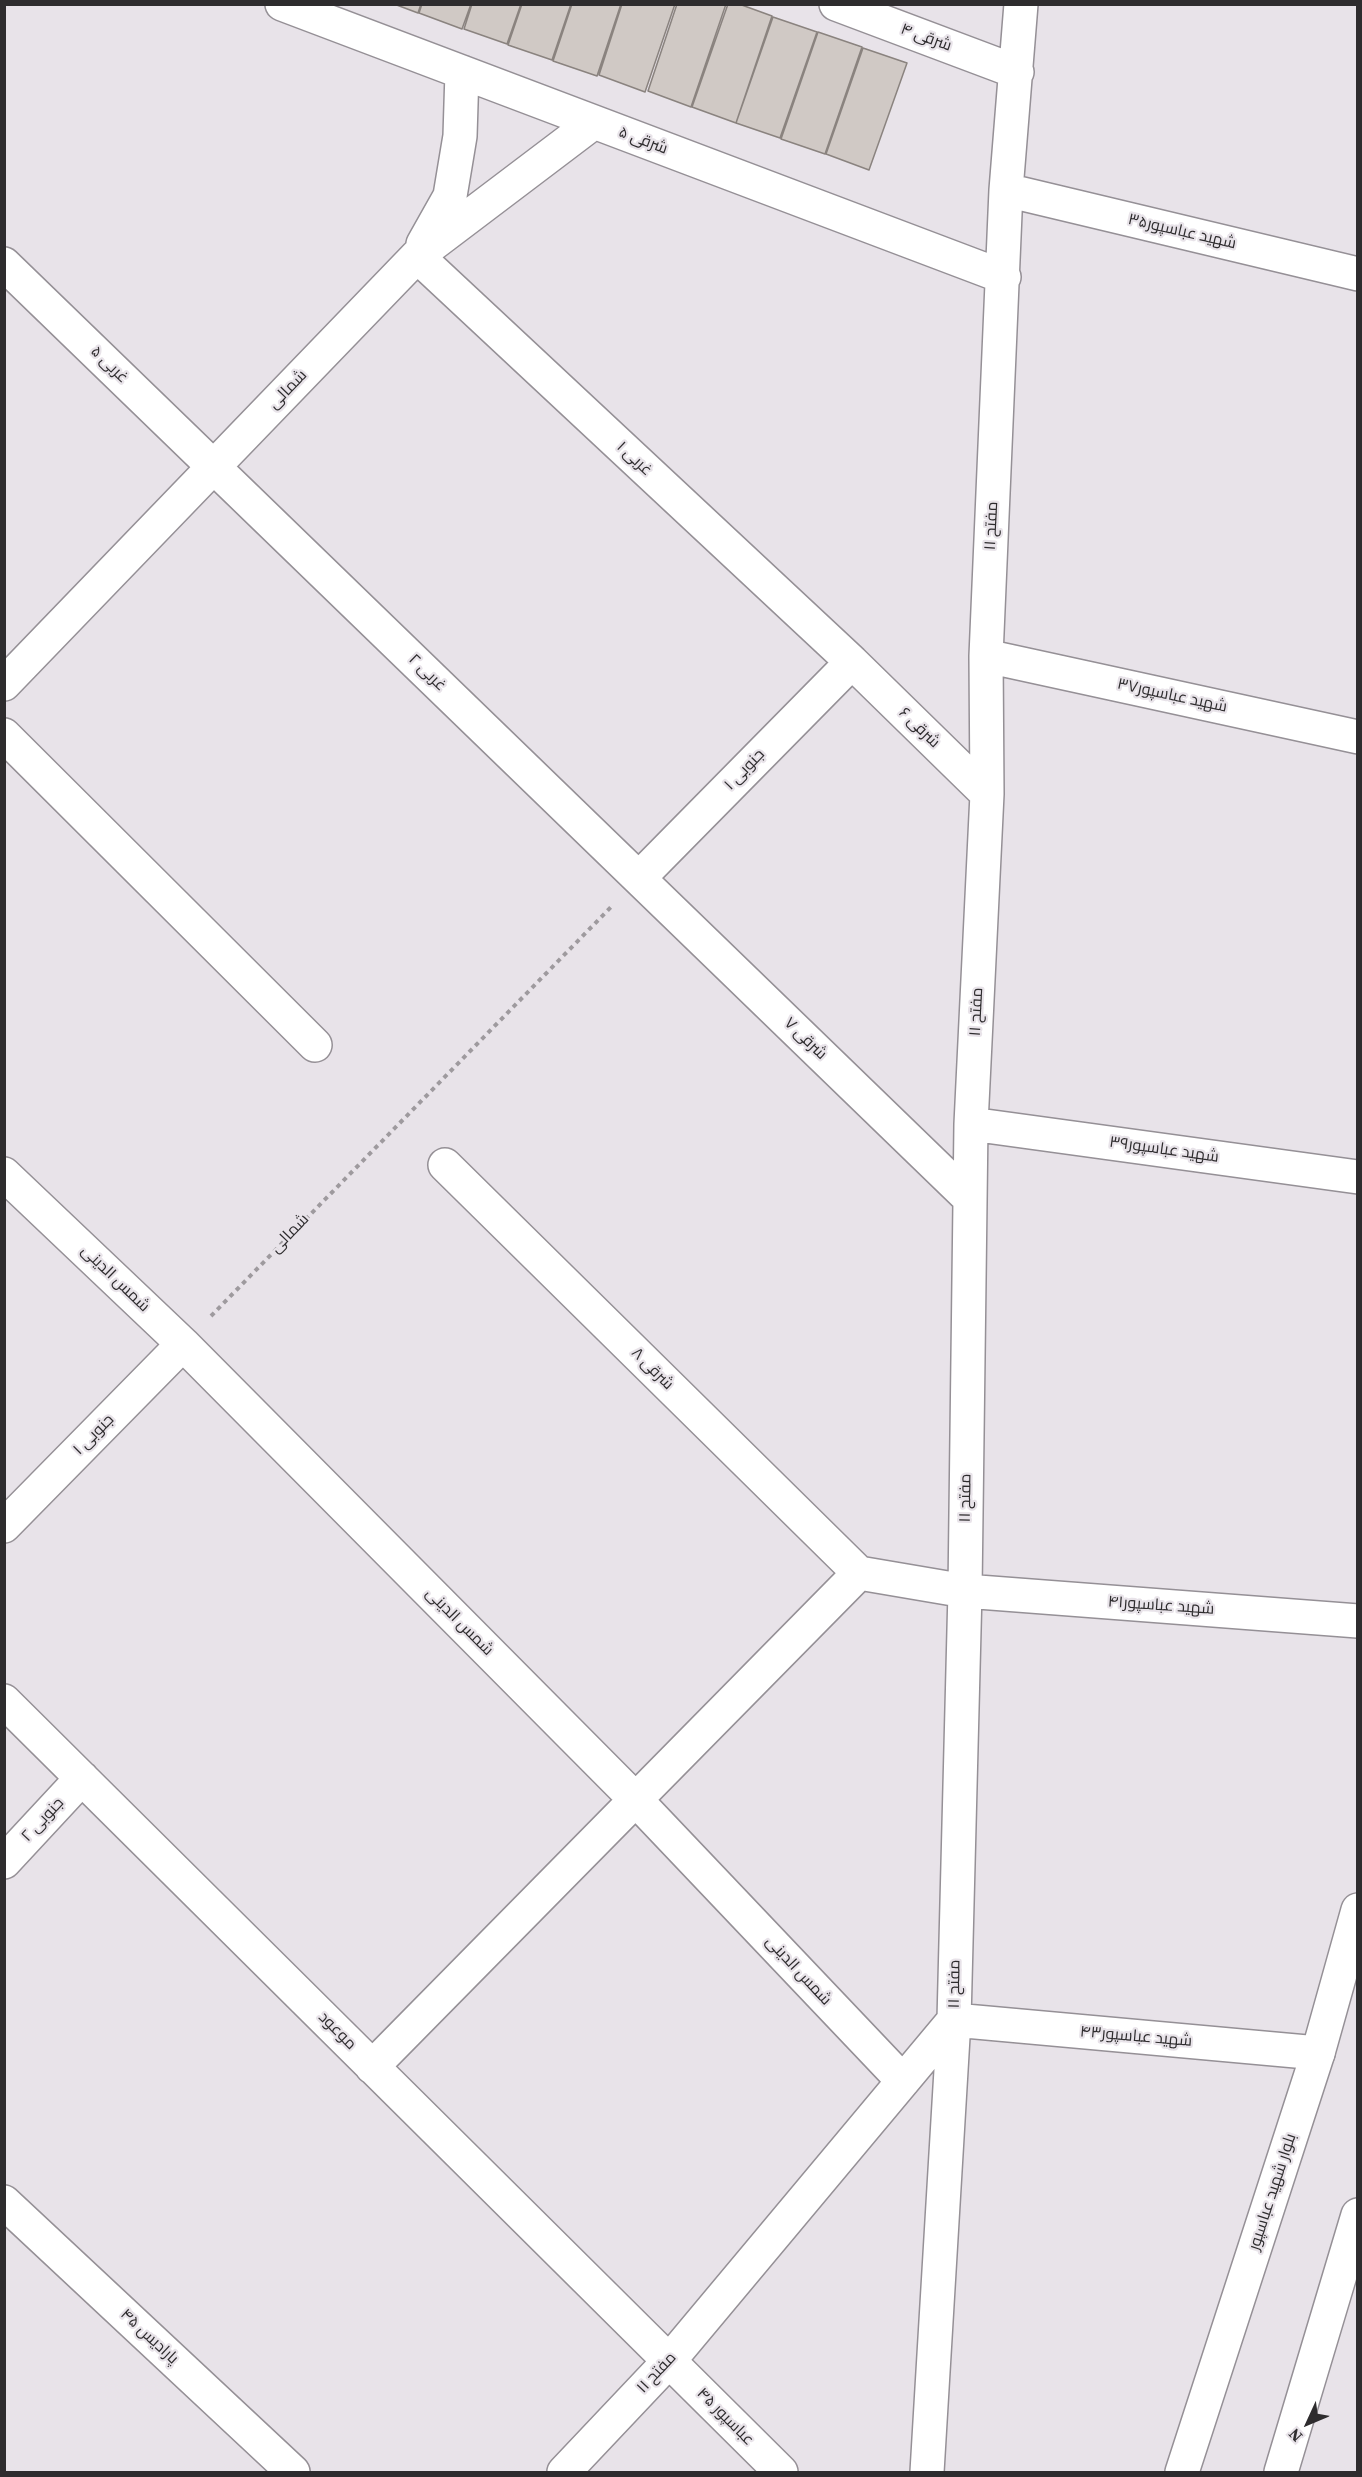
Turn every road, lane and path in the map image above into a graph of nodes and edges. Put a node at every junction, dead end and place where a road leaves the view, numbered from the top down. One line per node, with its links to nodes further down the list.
1 (282, 4): 4 (street, شرقی ۵)
2 (836, 4): 5 (street, ۴ شرقی)
3 (1021, 4): 5 (street, مفتح ۱۱)
4 (462, 72): 6 (street, شرقی ۵); 8 (street)
5 (1017, 72): 7 (street, مفتح ۱۱)
6 (594, 122): 8 (street, شمالی); 11 (street, شرقی ۵)
7 (1006, 190): 10 (street, شهید عباسپور۳۵); 11 (street, مفتح ۱۱)
8 (417, 256): 12 (street, شمالی); 14 (street, غربی ۱)
9 (4, 264): 12 (street, غربی ۵)
10 (1358, 274)
11 (1004, 278): 13 (street, مفتح ۱۱)
12 (214, 467): 15 (street, شمالی); 19 (street, غربی ۲)
13 (986, 656): 17 (street, شهید عباسپور۳۷); 18 (street, مفتح ۱۱)
14 (852, 662): 18 (street, شرقی ۶); 19 (street, جنوبی ۱)
15 (4, 684)
16 (4, 735): 20 (street)
17 (1358, 736)
18 (987, 794): 21 (street, مفتح ۱۱)
19 (639, 878): 25 (street, شرقی ۷); 26 (path, شمالی)
20 (315, 1045)
21 (971, 1124): 24 (street, شهید عباسپور۳۹); 25 (street, مفتح ۱۱)
22 (445, 1165): 28 (street, شرقی ۸)
23 (4, 1174): 26 (street, شمس الدینی)
24 (1358, 1177)
25 (970, 1199): 29 (street, مفتح ۱۱)
26 (183, 1344): 27 (street, ۱ جنوبی); 33 (street, شمس الدینی)
27 (4, 1526)
28 (859, 1573): 29 (street, ۴۱شهید عباسپور); 33 (street)
29 (965, 1591): 30 (street, ۴۱شهید عباسپور); 36 (street, مفتح ۱۱)
30 (1358, 1621)
31 (4, 1701): 32 (street, موعود)
32 (82, 1778): 34 (street, جنوبی ۲); 38 (street, موعود)
33 (636, 1800): 38 (street); 39 (street, شمس الدینی)
34 (4, 1862)
35 (1358, 1910): 37 (street, بلوار شهید عباسپور)
36 (954, 2020): 37 (street, ۴۳شهید عباسپور); 39 (street, مفتح ۱۱); 46 (street, مفتح ۱۱)
37 (1318, 2053): 47 (street, بلوار شهید عباسپور)
38 (372, 2067): 42 (street, موعود)
39 (903, 2081): 42 (street, مفتح ۱۱)
40 (4, 2202): 43 (street, پارادیس ۴۵)
41 (1358, 2216): 48 (street)
42 (669, 2361): 44 (street, مفتح ۱۱); 45 (street, عباسپور ۴۵)
43 (293, 2472)
44 (564, 2472)
45 (781, 2472)
46 (927, 2472)
47 (1182, 2472)
48 (1281, 2472)

